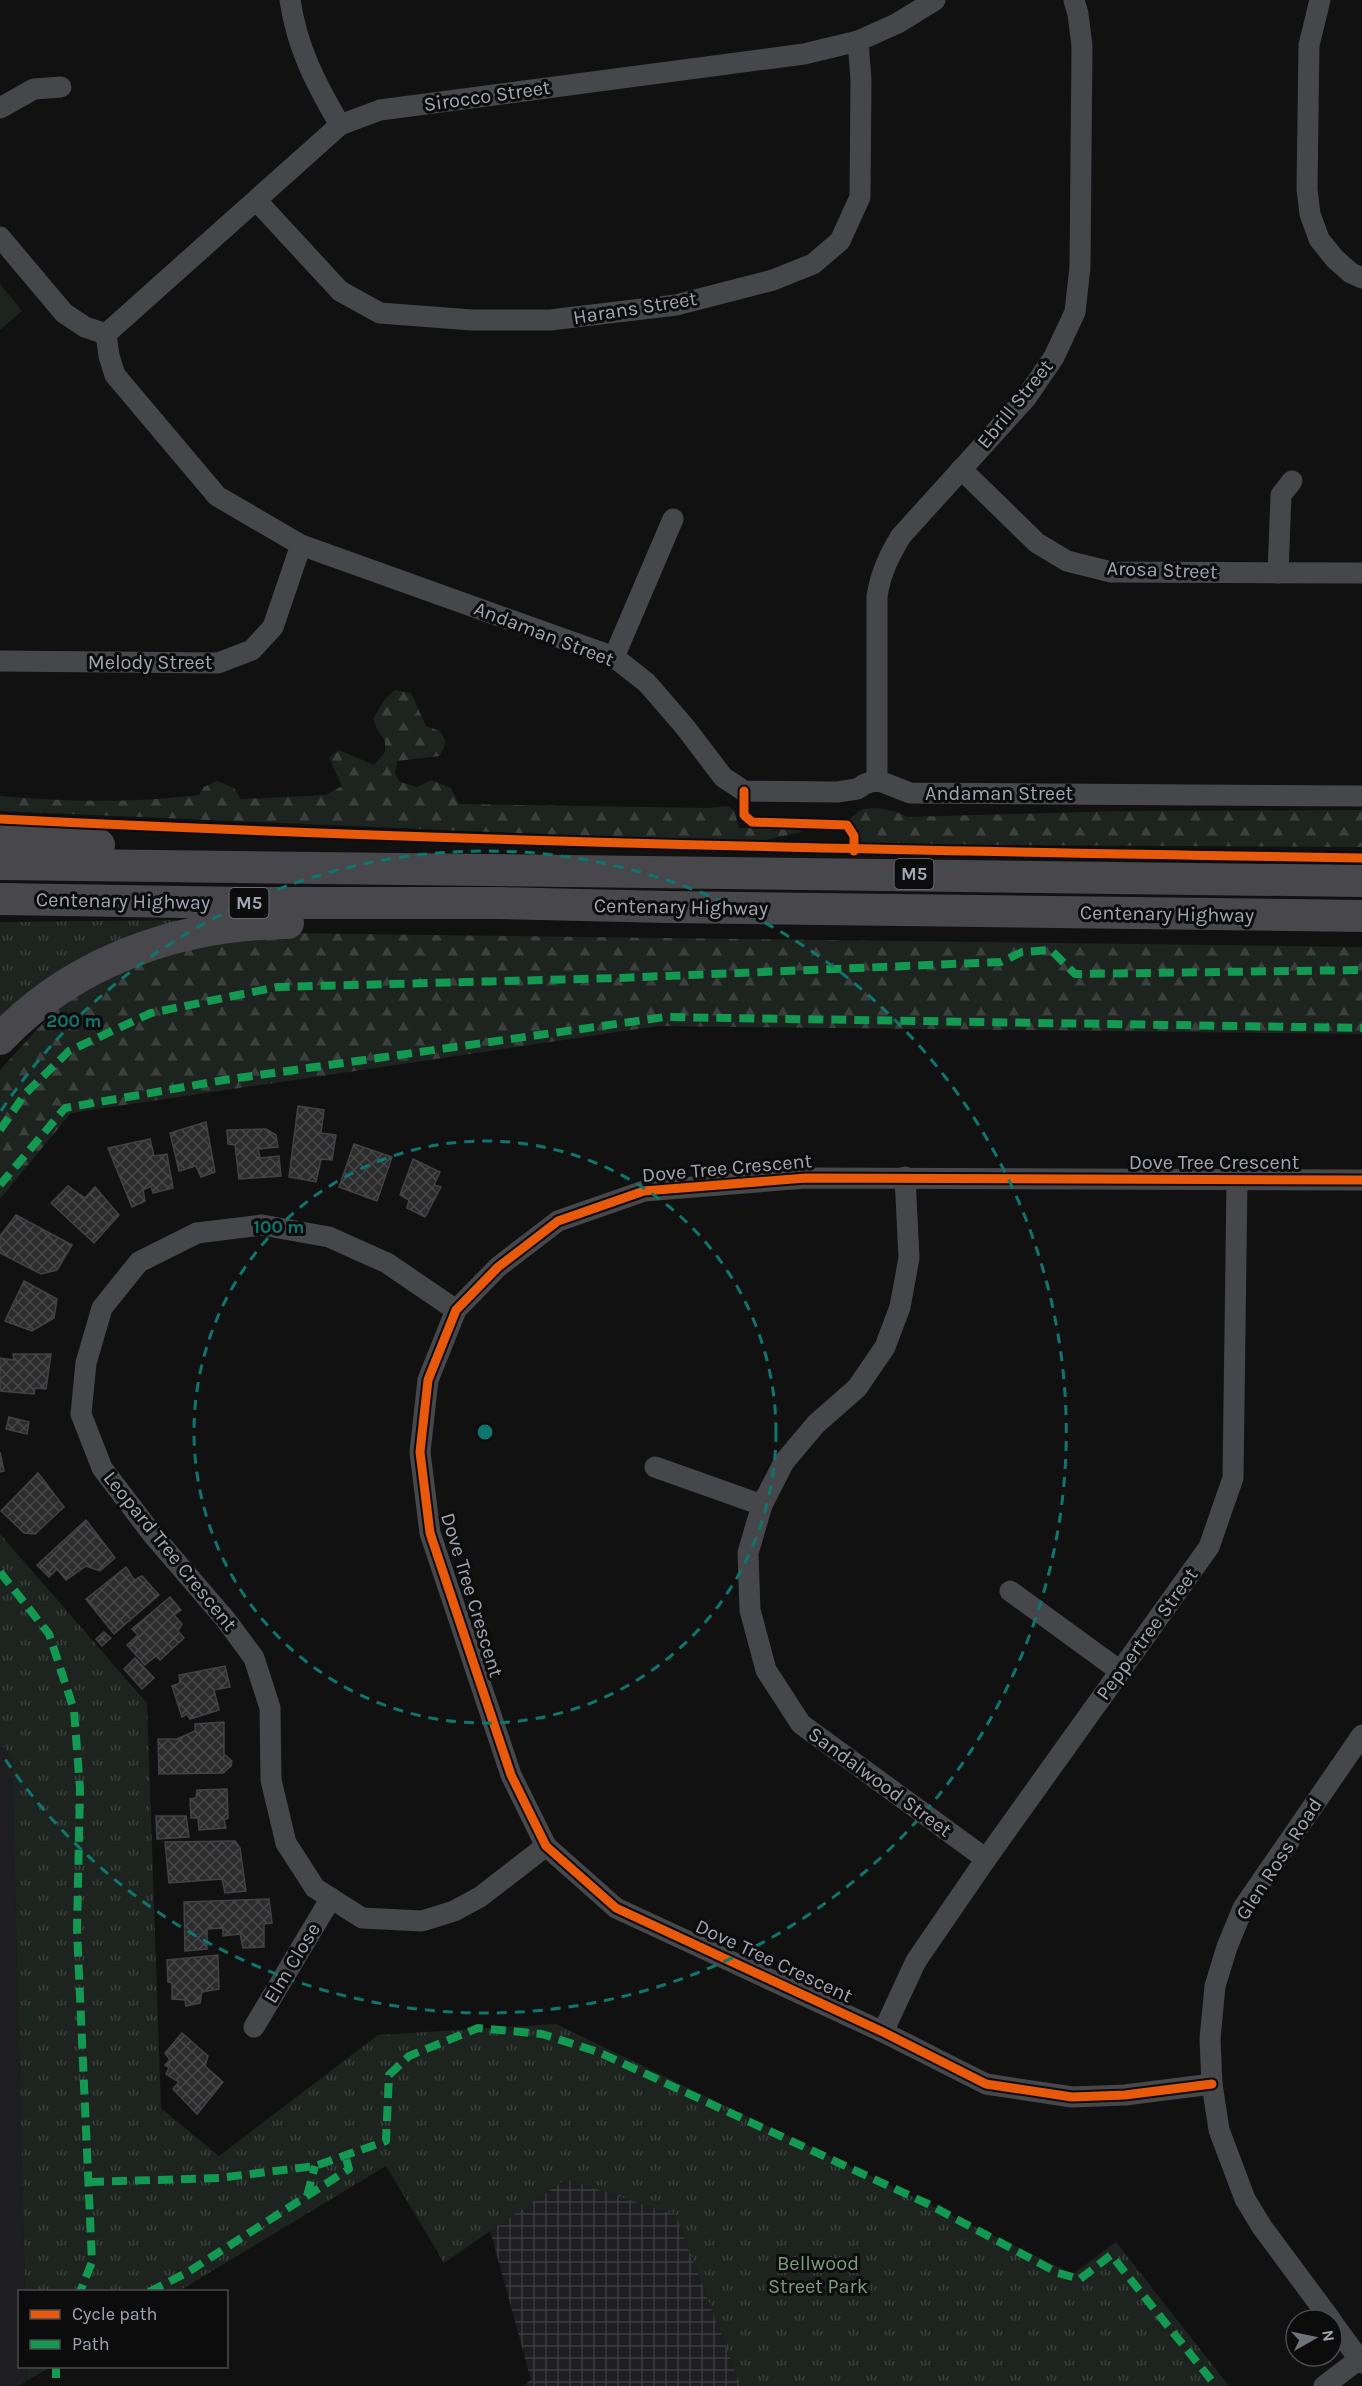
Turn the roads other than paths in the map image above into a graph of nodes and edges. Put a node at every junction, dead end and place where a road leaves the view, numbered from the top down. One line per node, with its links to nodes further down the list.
1 (290, 0): 8 (street)
2 (935, 0): 5 (street, Sirocco Street)
3 (1074, 0): 13 (street, Ebrill Street)
4 (1320, 0): 11 (street)
5 (858, 41): 8 (street, Sirocco Street); 9 (street, Harans Street)
6 (61, 87): 7 (street)
7 (0, 108)
8 (340, 126): 9 (street, Sirocco Street)
9 (257, 201): 12 (street, Sirocco Street)
10 (0, 237): 12 (street)
11 (1362, 278)
12 (106, 334): 16 (street, Andaman Street)
13 (961, 469): 17 (street, Arosa Street); 21 (street, Ebrill Street)
14 (1292, 481): 17 (street)
15 (673, 519): 19 (street)
16 (301, 545): 19 (street, Andaman Street); 20 (street, Melody Street)
17 (1278, 573): 18 (street, Arosa Street)
18 (1362, 573)
19 (614, 657): 21 (street, Andaman Street)
20 (0, 661)
21 (878, 780): 22 (street, Andaman Street)
22 (1362, 796)
23 (0, 838): 25 (highway)
24 (0, 864): 25 (highway, Centenary Highway / M5)
25 (268, 867): 26 (highway, Centenary Highway / M5)
26 (1362, 881)
27 (0, 899): 28 (highway, Centenary Highway / M5)
28 (497, 903): 29 (highway, Centenary Highway / M5); 30 (highway)
29 (1362, 916)
30 (0, 1040)
31 (905, 1177): 33 (street, Dove Tree Crescent); 34 (street, Dove Tree Crescent); 36 (street, Sandalwood Street)
32 (1362, 1180): 33 (street, Dove Tree Crescent)
33 (1237, 1181): 38 (street, Peppertree Street)
34 (456, 1310): 40 (street, Dove Tree Crescent); 42 (street, Leopard Tree Crescent)
35 (655, 1467): 36 (street)
36 (762, 1505): 41 (street, Sandalwood Street)
37 (1010, 1591): 38 (street)
38 (1120, 1671): 41 (street, Peppertree Street)
39 (1362, 1735): 45 (street, Glen Ross Road)
40 (546, 1846): 42 (street, Leopard Tree Crescent); 44 (street, Dove Tree Crescent)
41 (986, 1859): 44 (street, Peppertree Street)
42 (331, 1898): 43 (street, Elm Close)
43 (254, 2027)
44 (883, 2032): 45 (street, Dove Tree Crescent)
45 (1212, 2084): 46 (street, Glen Ross Road)
46 (1321, 2308)
47 (1344, 2338): 48 (street, Glen Ross Road)
48 (1361, 2360): 49 (street)
49 (1324, 2386)

